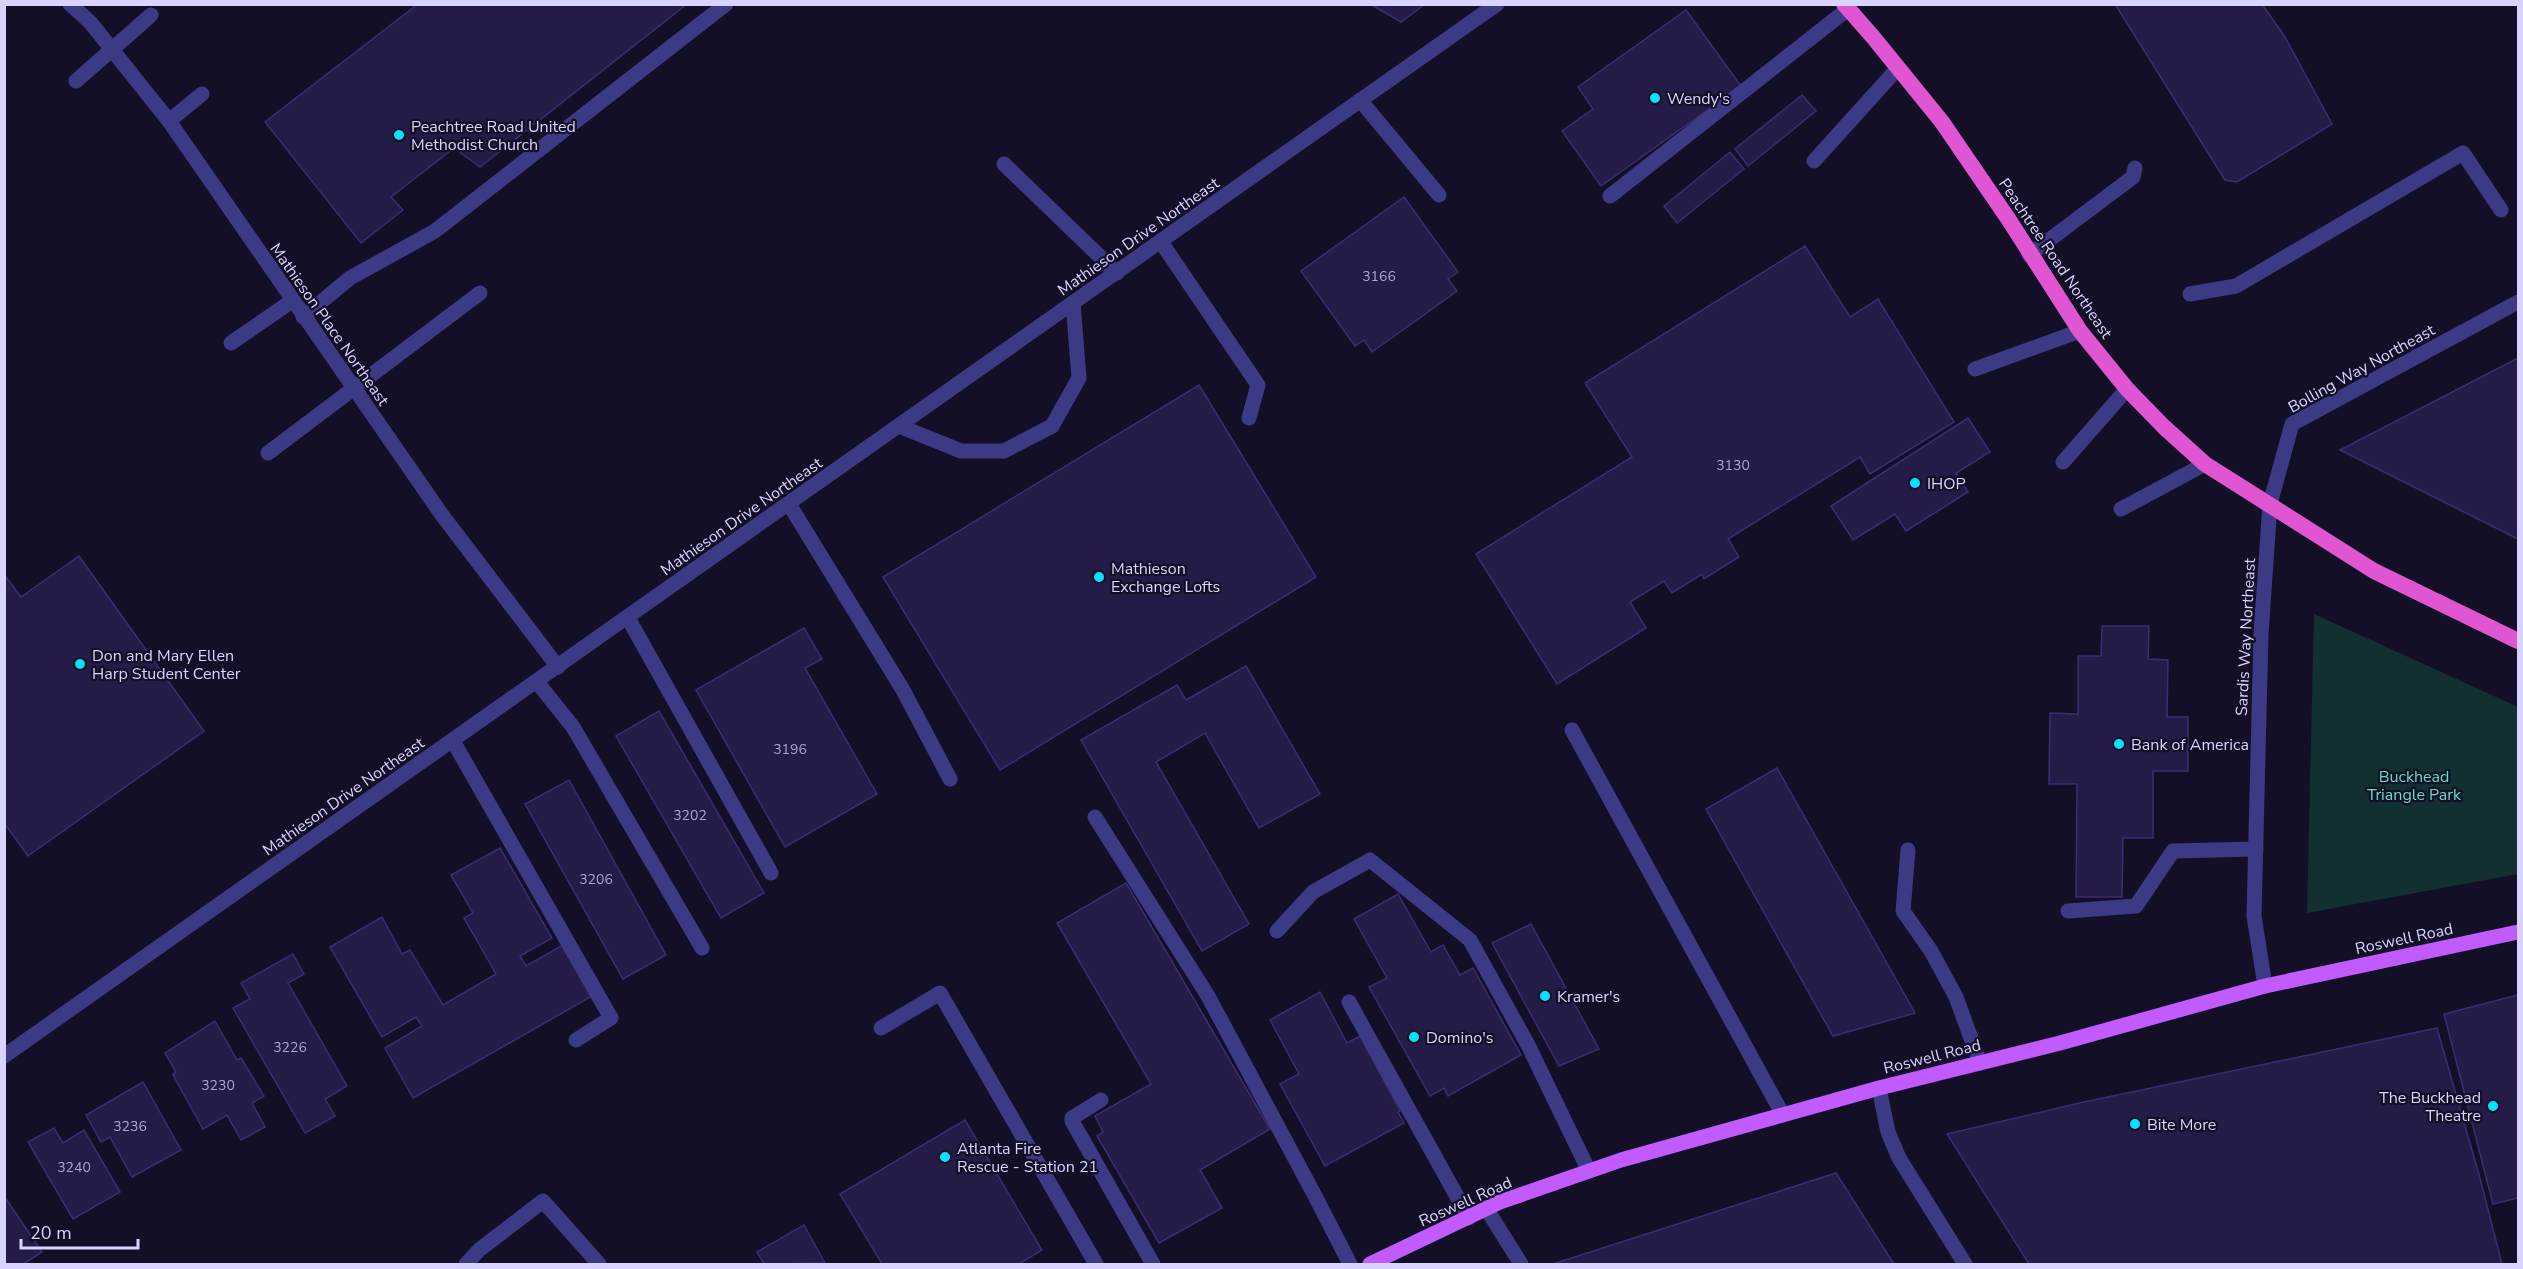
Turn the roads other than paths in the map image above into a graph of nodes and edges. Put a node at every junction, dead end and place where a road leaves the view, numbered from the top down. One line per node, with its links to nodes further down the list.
1 (70, 4): 6 (street, Mathieson Place Northeast)
2 (726, 4): 26 (street)
3 (1497, 4): 10 (street, Mathieson Drive Northeast)
4 (1846, 7): 7 (highway, Peachtree Road Northeast); 16 (street)
5 (151, 15): 6 (street)
6 (111, 48): 8 (street); 11 (street, Mathieson Place Northeast)
7 (1898, 68): 12 (street); 19 (highway, Peachtree Road Northeast)
8 (76, 81)
9 (202, 94): 11 (street)
10 (1360, 100): 15 (street); 18 (street, Mathieson Drive Northeast)
11 (169, 121): 23 (street, Mathieson Place Northeast)
12 (1814, 161)
13 (1004, 164): 20 (street)
14 (2135, 168): 19 (street)
15 (1439, 195)
16 (1610, 196)
17 (2501, 210): 22 (street)
18 (1161, 242): 20 (street, Mathieson Drive Northeast); 32 (street)
19 (2029, 255): 27 (highway, Peachtree Road Northeast)
20 (1117, 273): 25 (street, Mathieson Drive Northeast)
21 (480, 293): 30 (street)
22 (2190, 294)
23 (292, 301): 26 (street, Mathieson Place Northeast); 28 (street)
24 (2518, 302): 38 (street, Bolling Way Northeast)
25 (1073, 303): 33 (street, Mathieson Drive Northeast); 33 (street)
26 (303, 317): 30 (street, Mathieson Place Northeast)
27 (2080, 330): 29 (street); 31 (highway, Peachtree Road Northeast)
28 (231, 343)
29 (1975, 369)
30 (353, 388): 34 (street); 42 (street, Mathieson Place Northeast)
31 (2127, 389): 35 (street); 36 (highway, Peachtree Road Northeast)
32 (1249, 418)
33 (899, 426): 37 (street, Mathieson Drive Northeast)
34 (268, 453)
35 (2063, 462)
36 (2205, 464): 38 (highway, Peachtree Road Northeast); 39 (street)
37 (789, 504): 40 (street, Mathieson Drive Northeast); 46 (street)
38 (2270, 504): 41 (highway, Peachtree Road Northeast); 48 (street, Sardis Way Northeast)
39 (2121, 509)
40 (628, 618): 42 (street, Mathieson Drive Northeast); 50 (street)
41 (2518, 640)
42 (558, 667): 43 (street, Mathieson Drive Northeast)
43 (537, 682): 45 (street, Mathieson Drive Northeast); 54 (street)
44 (1572, 730): 63 (street)
45 (453, 741): 58 (street); 59 (street, Mathieson Drive Northeast)
46 (950, 779)
47 (1095, 817): 71 (street)
48 (2256, 849): 51 (street); 55 (street, Sardis Way Northeast)
49 (1908, 850): 60 (street)
50 (771, 873)
51 (2068, 911)
52 (1277, 931): 64 (street)
53 (2518, 932): 55 (main road, Roswell Road)
54 (702, 948)
55 (2265, 986): 60 (main road, Roswell Road)
56 (1349, 1002): 66 (street)
57 (881, 1028): 69 (street)
58 (576, 1040)
59 (4, 1056)
60 (1980, 1063): 61 (main road, Roswell Road)
61 (1879, 1088): 63 (main road, Roswell Road); 74 (street)
62 (1101, 1100): 70 (street)
63 (1783, 1115): 64 (main road, Roswell Road)
64 (1589, 1171): 65 (main road, Roswell Road)
65 (1486, 1208): 66 (main road, Roswell Road); 73 (street)
66 (1469, 1218): 72 (main road, Roswell Road)
67 (466, 1264): 68 (street)
68 (599, 1264)
69 (1096, 1264)
70 (1153, 1264)
71 (1350, 1264)
72 (1370, 1264)
73 (1521, 1264)
74 (1965, 1264)

